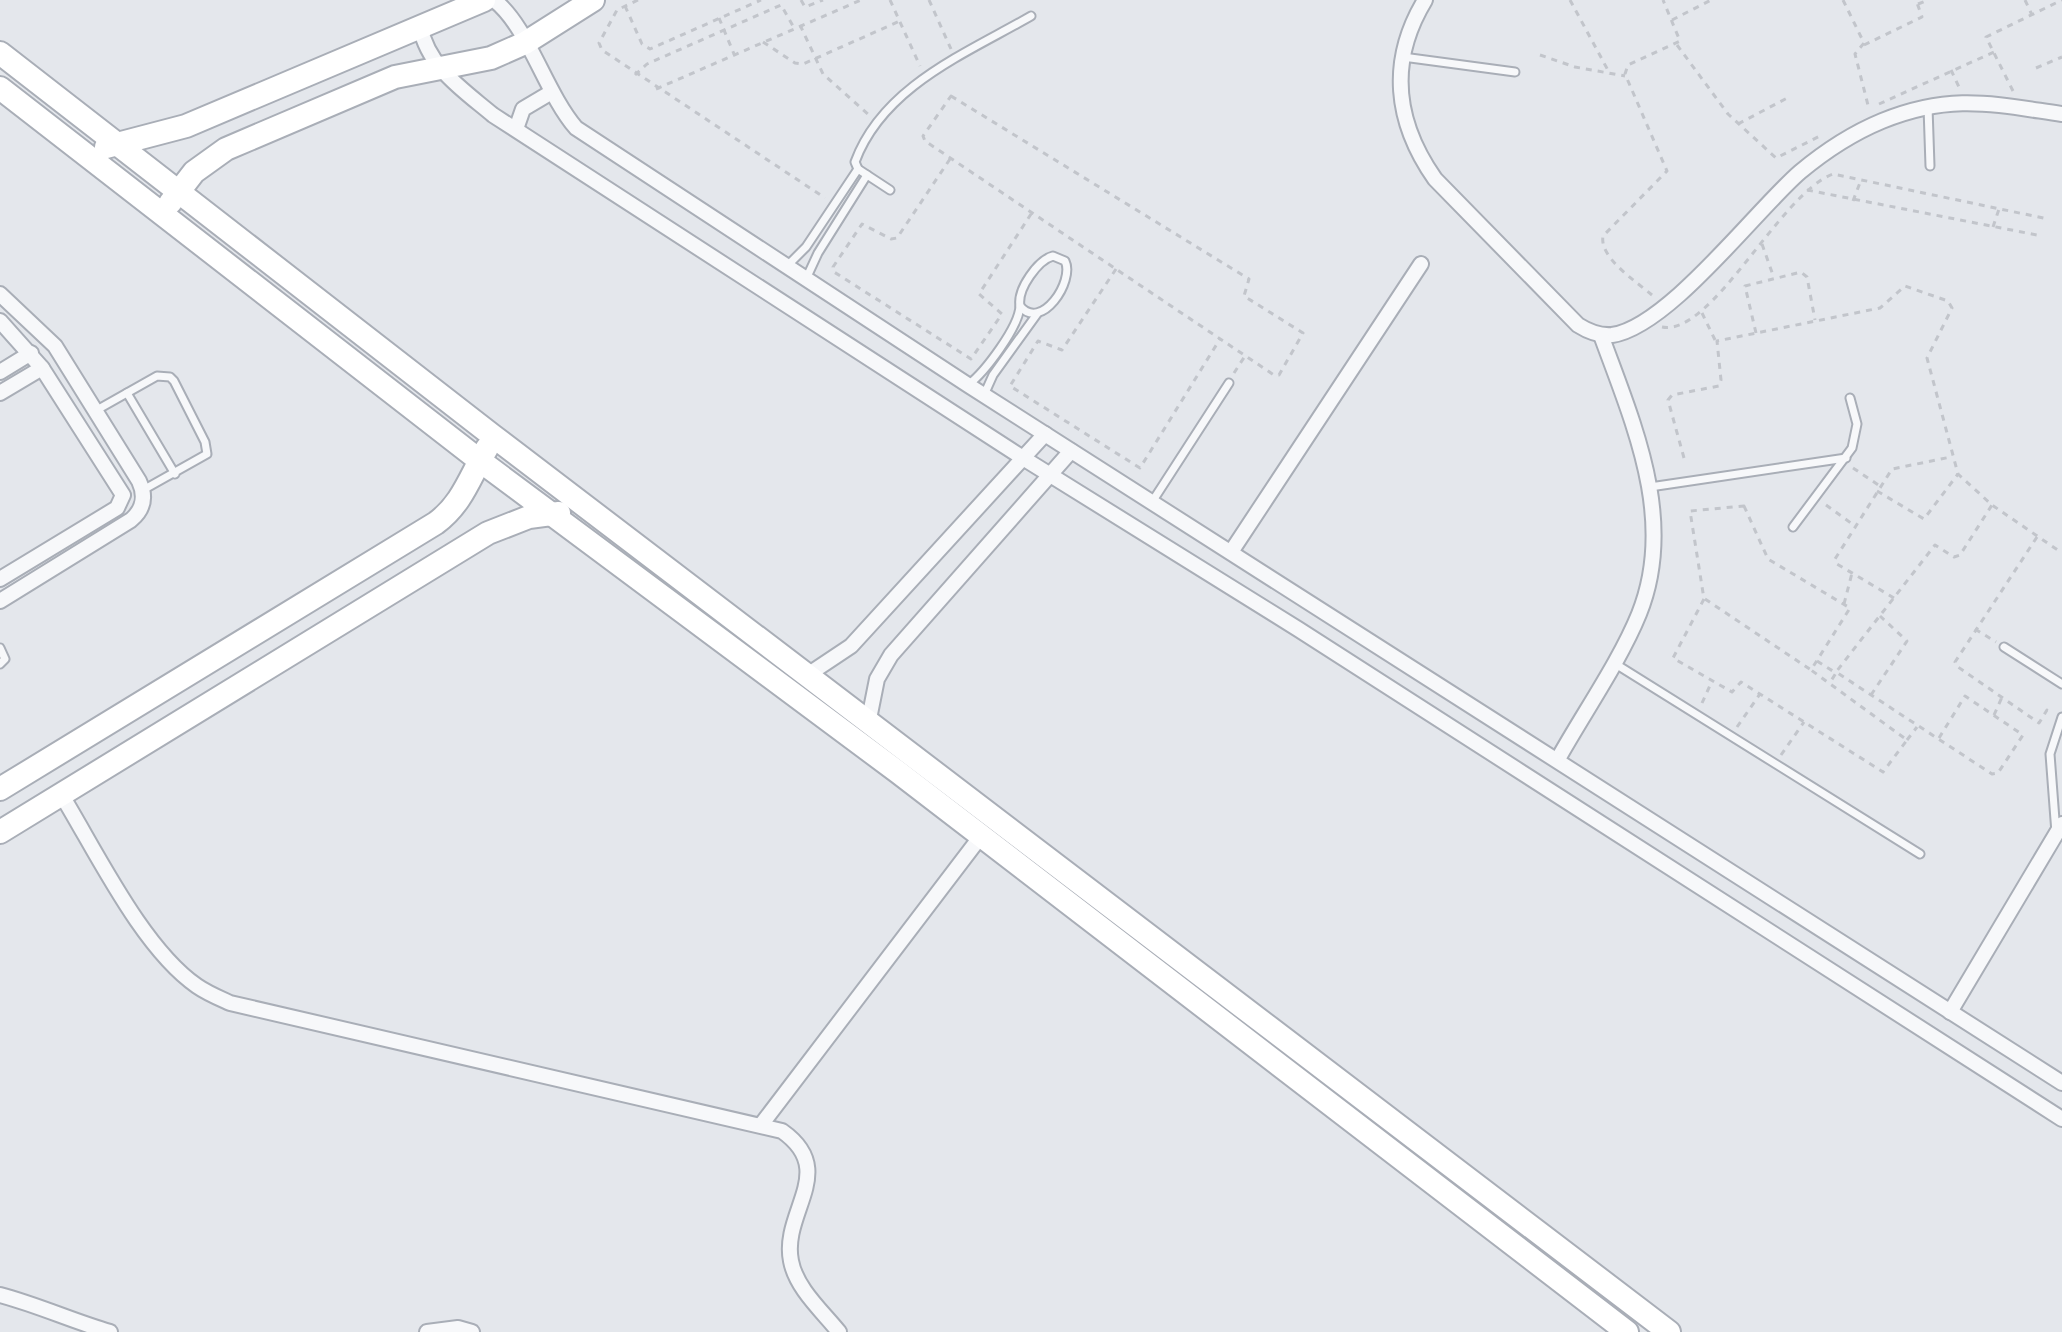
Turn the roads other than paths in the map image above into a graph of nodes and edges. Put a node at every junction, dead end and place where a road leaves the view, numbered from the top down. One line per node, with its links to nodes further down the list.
1 (484, 0): 6 (street)
2 (494, 0): 7 (street)
3 (593, 0): 7 (street)
4 (1425, 0): 9 (street)
5 (1031, 16): 20 (lane)
6 (420, 26): 10 (street); 17 (street)
7 (525, 43): 10 (street); 13 (street)
8 (0, 53): 17 (street)
9 (1403, 57): 11 (lane); 32 (street)
10 (439, 68): 16 (street); 23 (street)
11 (1515, 72)
12 (0, 88): 18 (street)
13 (550, 93): 16 (street); 26 (street)
14 (1928, 107): 15 (street); 19 (lane); 32 (street)
15 (2062, 114)
16 (516, 129): 46 (street)
17 (114, 143): 18 (street); 23 (street)
18 (94, 162): 24 (street)
19 (1930, 166)
20 (858, 169): 21 (lane); 26 (lane)
21 (867, 175): 22 (lane); 27 (lane)
22 (890, 190)
23 (178, 191): 24 (street); 44 (street)
24 (162, 214): 47 (street)
25 (1421, 264): 58 (street)
26 (787, 266): 27 (street)
27 (806, 279): 37 (street)
28 (0, 294): 42 (street)
29 (1020, 306): 30 (lane); 30 (lane); 37 (lane)
30 (1037, 314): 40 (lane)
31 (0, 321): 33 (street)
32 (1601, 335): 51 (street)
33 (31, 353): 34 (street); 35 (street)
34 (42, 368): 38 (street); 53 (street)
35 (0, 372)
36 (1229, 383): 54 (lane)
37 (968, 385): 40 (street)
38 (0, 393)
39 (127, 393): 42 (lane); 49 (lane); 49 (lane)
40 (984, 395): 43 (street)
41 (1850, 398): 48 (lane)
42 (95, 411): 52 (street)
43 (1045, 434): 45 (street); 46 (street)
44 (493, 436): 47 (street); 55 (street)
45 (1071, 451): 50 (street); 54 (street)
46 (1023, 458): 50 (street); 65 (street)
47 (479, 460): 56 (street); 71 (street)
48 (1845, 460): 51 (lane); 57 (lane)
49 (175, 474): 52 (lane)
50 (1050, 475): 68 (street); 79 (street)
51 (1650, 487): 63 (street)
52 (143, 490): 53 (street); 60 (street)
53 (121, 491): 59 (street)
54 (1152, 502): 58 (street)
55 (586, 505): 56 (street); 65 (street)
56 (550, 513): 70 (street); 72 (street)
57 (1793, 527)
58 (1231, 552): 69 (street)
59 (0, 579)
60 (0, 601)
61 (2004, 647): 66 (lane)
62 (0, 648): 64 (lane)
63 (1612, 662): 69 (street); 76 (lane)
64 (0, 664)
65 (809, 674): 68 (street)
66 (2062, 684)
67 (2062, 717): 73 (lane)
68 (869, 719): 70 (street)
69 (1558, 759): 77 (street)
70 (904, 762): 75 (street); 87 (street)
71 (0, 789)
72 (61, 794): 74 (street); 80 (street)
73 (2059, 830): 77 (street)
74 (0, 832)
75 (981, 836): 80 (street); 86 (street)
76 (1920, 854)
77 (1950, 1012): 78 (street)
78 (2062, 1083)
79 (2062, 1119)
80 (761, 1125): 85 (street)
81 (0, 1295): 82 (street)
82 (110, 1332)
83 (427, 1332): 84 (street)
84 (472, 1332)
85 (839, 1332)
86 (1627, 1332)
87 (1669, 1332)

